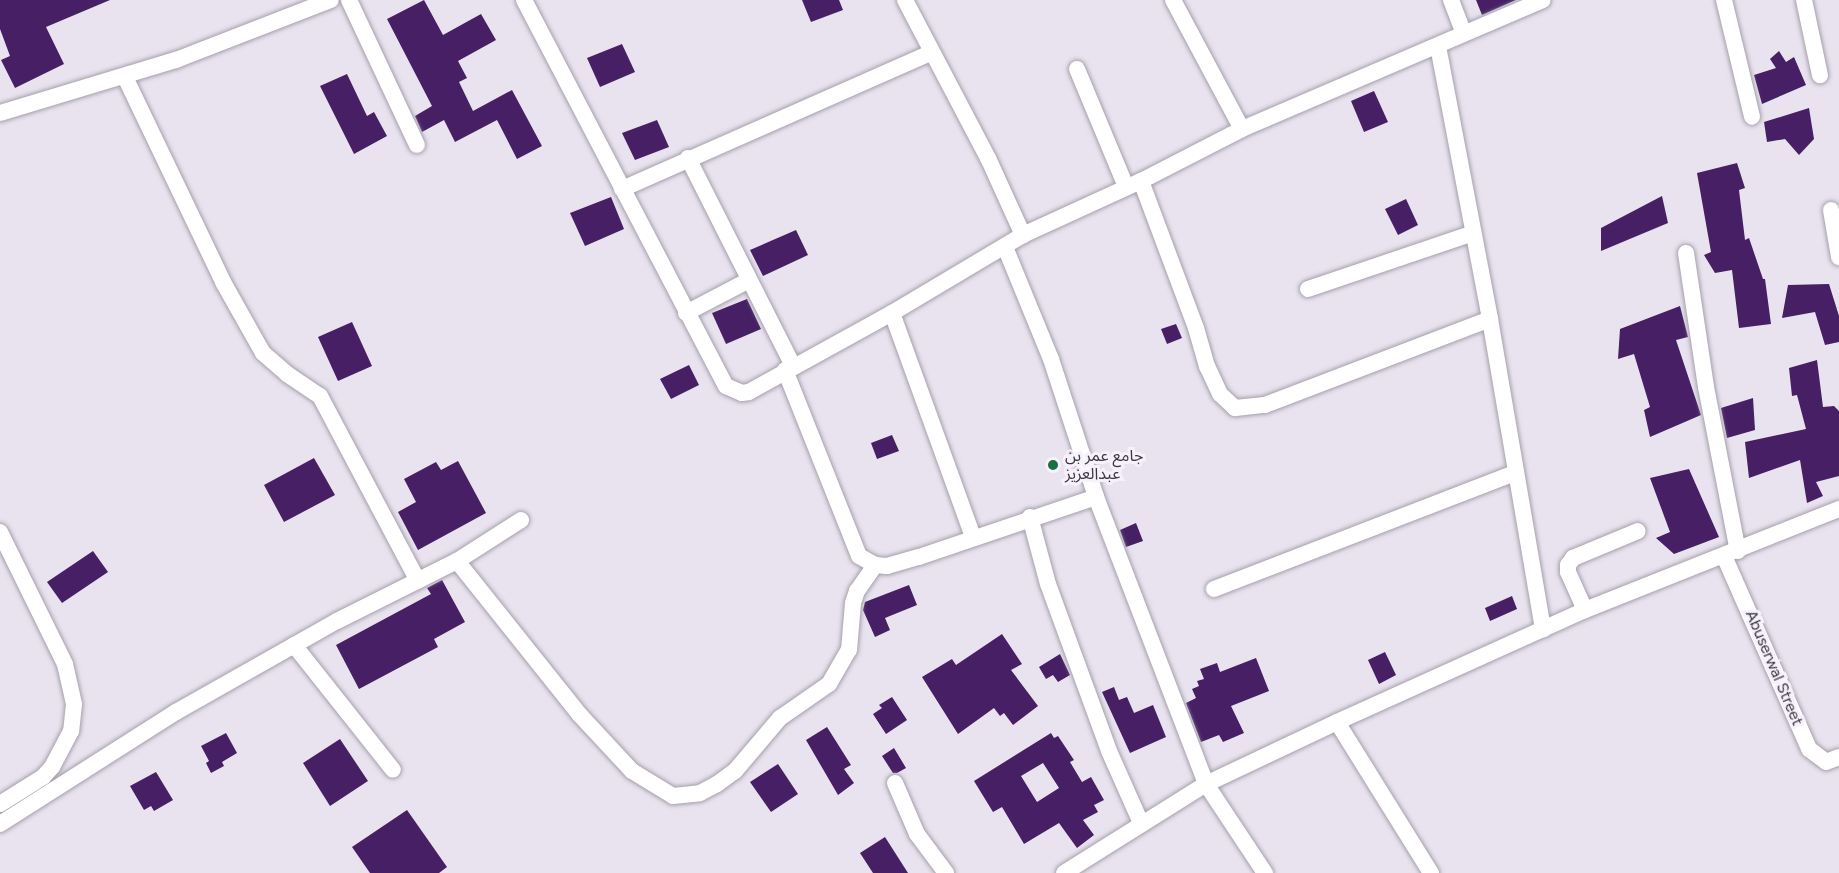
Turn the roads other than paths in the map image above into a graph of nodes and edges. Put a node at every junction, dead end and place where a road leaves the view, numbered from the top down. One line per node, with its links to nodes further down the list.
1 (331, 0): 15 (street)
2 (349, 0): 19 (street)
3 (524, 0): 22 (street)
4 (905, 0): 12 (street)
5 (1173, 0): 18 (street)
6 (1451, 0): 10 (street)
7 (1543, 0): 10 (street)
8 (1724, 0): 17 (street)
9 (1804, 0): 14 (street)
10 (1464, 34): 11 (street)
11 (1438, 46): 18 (street); 24 (street)
12 (930, 53): 20 (street); 25 (street)
13 (1077, 69): 21 (street)
14 (1820, 75)
15 (125, 77): 16 (street); 46 (street)
16 (0, 113)
17 (1752, 117)
18 (1242, 129): 21 (street)
19 (417, 144)
20 (688, 158): 22 (street); 29 (street)
21 (1133, 184): 25 (street); 33 (street)
22 (622, 189): 31 (street)
23 (1831, 210): 28 (street)
24 (1473, 233): 30 (street); 33 (street)
25 (1023, 235): 26 (street)
26 (1005, 247): 32 (street); 36 (street)
27 (1686, 253): 43 (street)
28 (1839, 257)
29 (749, 280): 31 (street); 34 (street)
30 (1308, 289)
31 (686, 313): 34 (street)
32 (892, 313): 34 (street); 42 (street)
33 (1490, 319): 35 (street)
34 (789, 368): 45 (street)
35 (1514, 472): 47 (street); 49 (street)
36 (1096, 497): 38 (street); 55 (street)
37 (1839, 509): 43 (street)
38 (1030, 517): 42 (street); 57 (street)
39 (521, 520): 44 (street)
40 (1638, 531): 48 (street)
41 (0, 532): 56 (street)
42 (973, 537): 45 (street)
43 (1731, 553): 48 (street); 52 (street, Abuserwal Street)
44 (457, 561): 45 (street); 46 (street)
45 (875, 565)
46 (418, 581): 50 (street)
47 (1214, 589)
48 (1585, 610): 49 (street)
49 (1543, 630): 51 (street)
50 (294, 645): 53 (street); 58 (street)
51 (1337, 722): 55 (street); 62 (street)
52 (1839, 757)
53 (393, 770)
54 (895, 783): 59 (street)
55 (1206, 784): 57 (street); 61 (street)
56 (0, 804)
57 (1142, 823): 60 (street)
58 (0, 824)
59 (946, 873)
60 (1064, 873)
61 (1265, 873)
62 (1431, 873)

